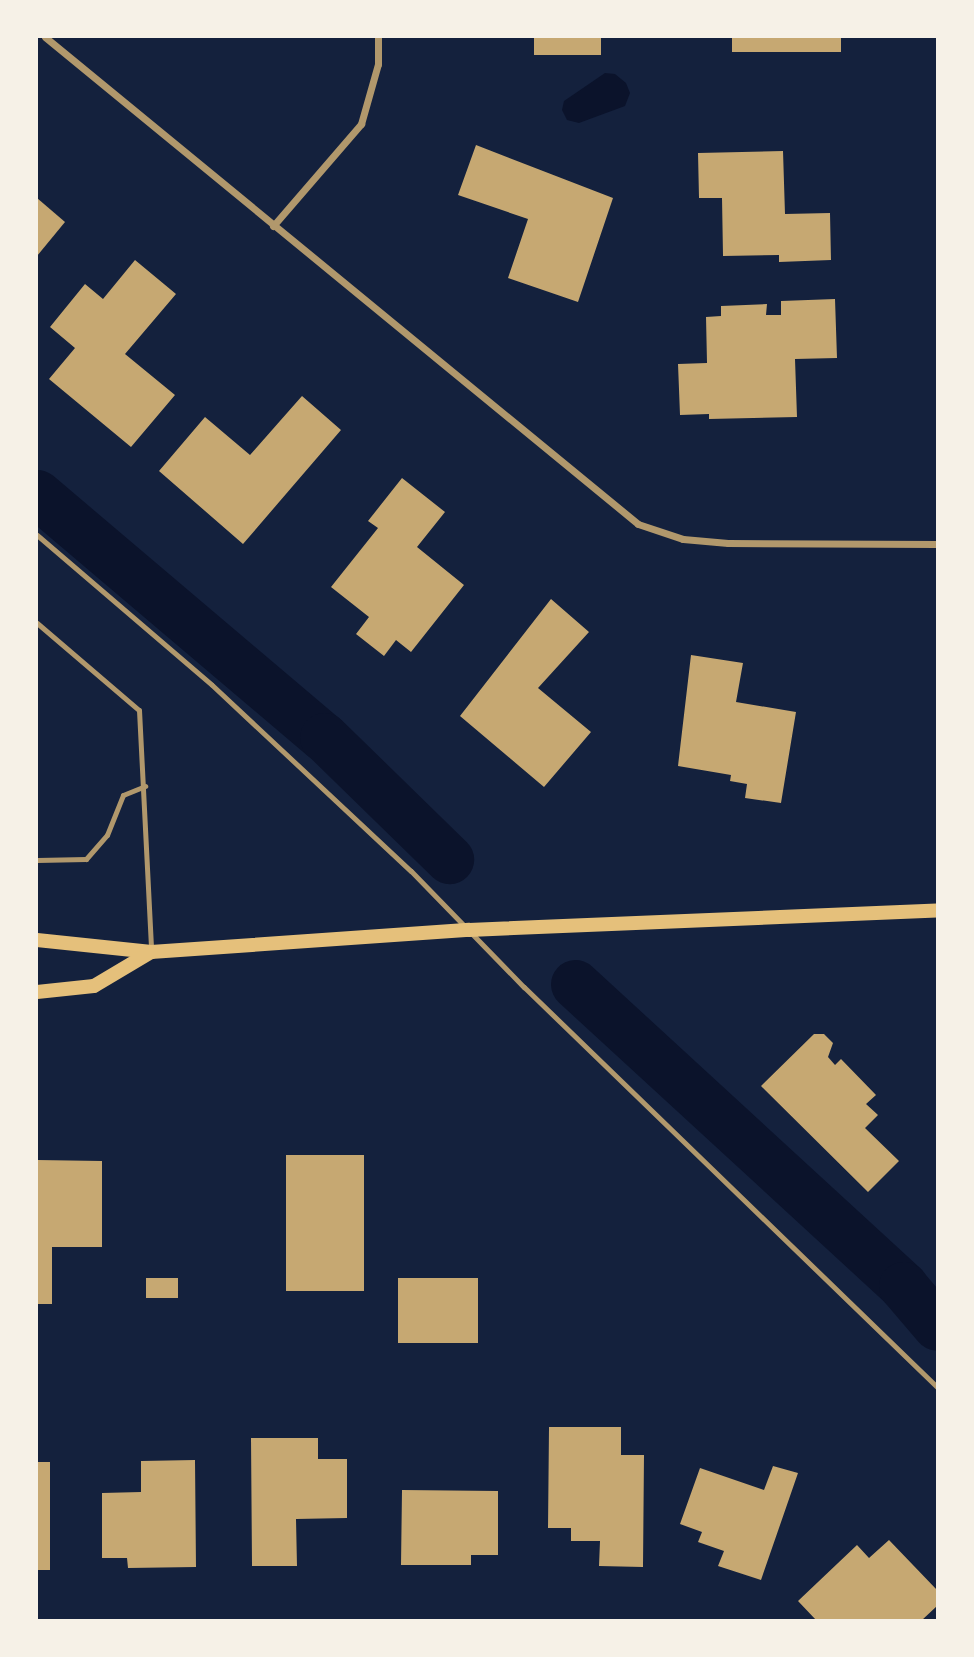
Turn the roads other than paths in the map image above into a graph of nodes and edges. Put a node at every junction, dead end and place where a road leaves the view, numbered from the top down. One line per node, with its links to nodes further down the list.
1 (45, 37): 3 (street)
2 (378, 37): 3 (street)
3 (274, 226): 5 (street)
4 (37, 535): 10 (lane)
5 (937, 544)
6 (37, 623): 7 (lane)
7 (145, 786): 8 (lane); 12 (lane)
8 (37, 860)
9 (937, 910): 10 (main road)
10 (469, 930): 12 (main road); 14 (lane)
11 (37, 940): 12 (main road)
12 (152, 952): 13 (main road)
13 (37, 992)
14 (937, 1387)

